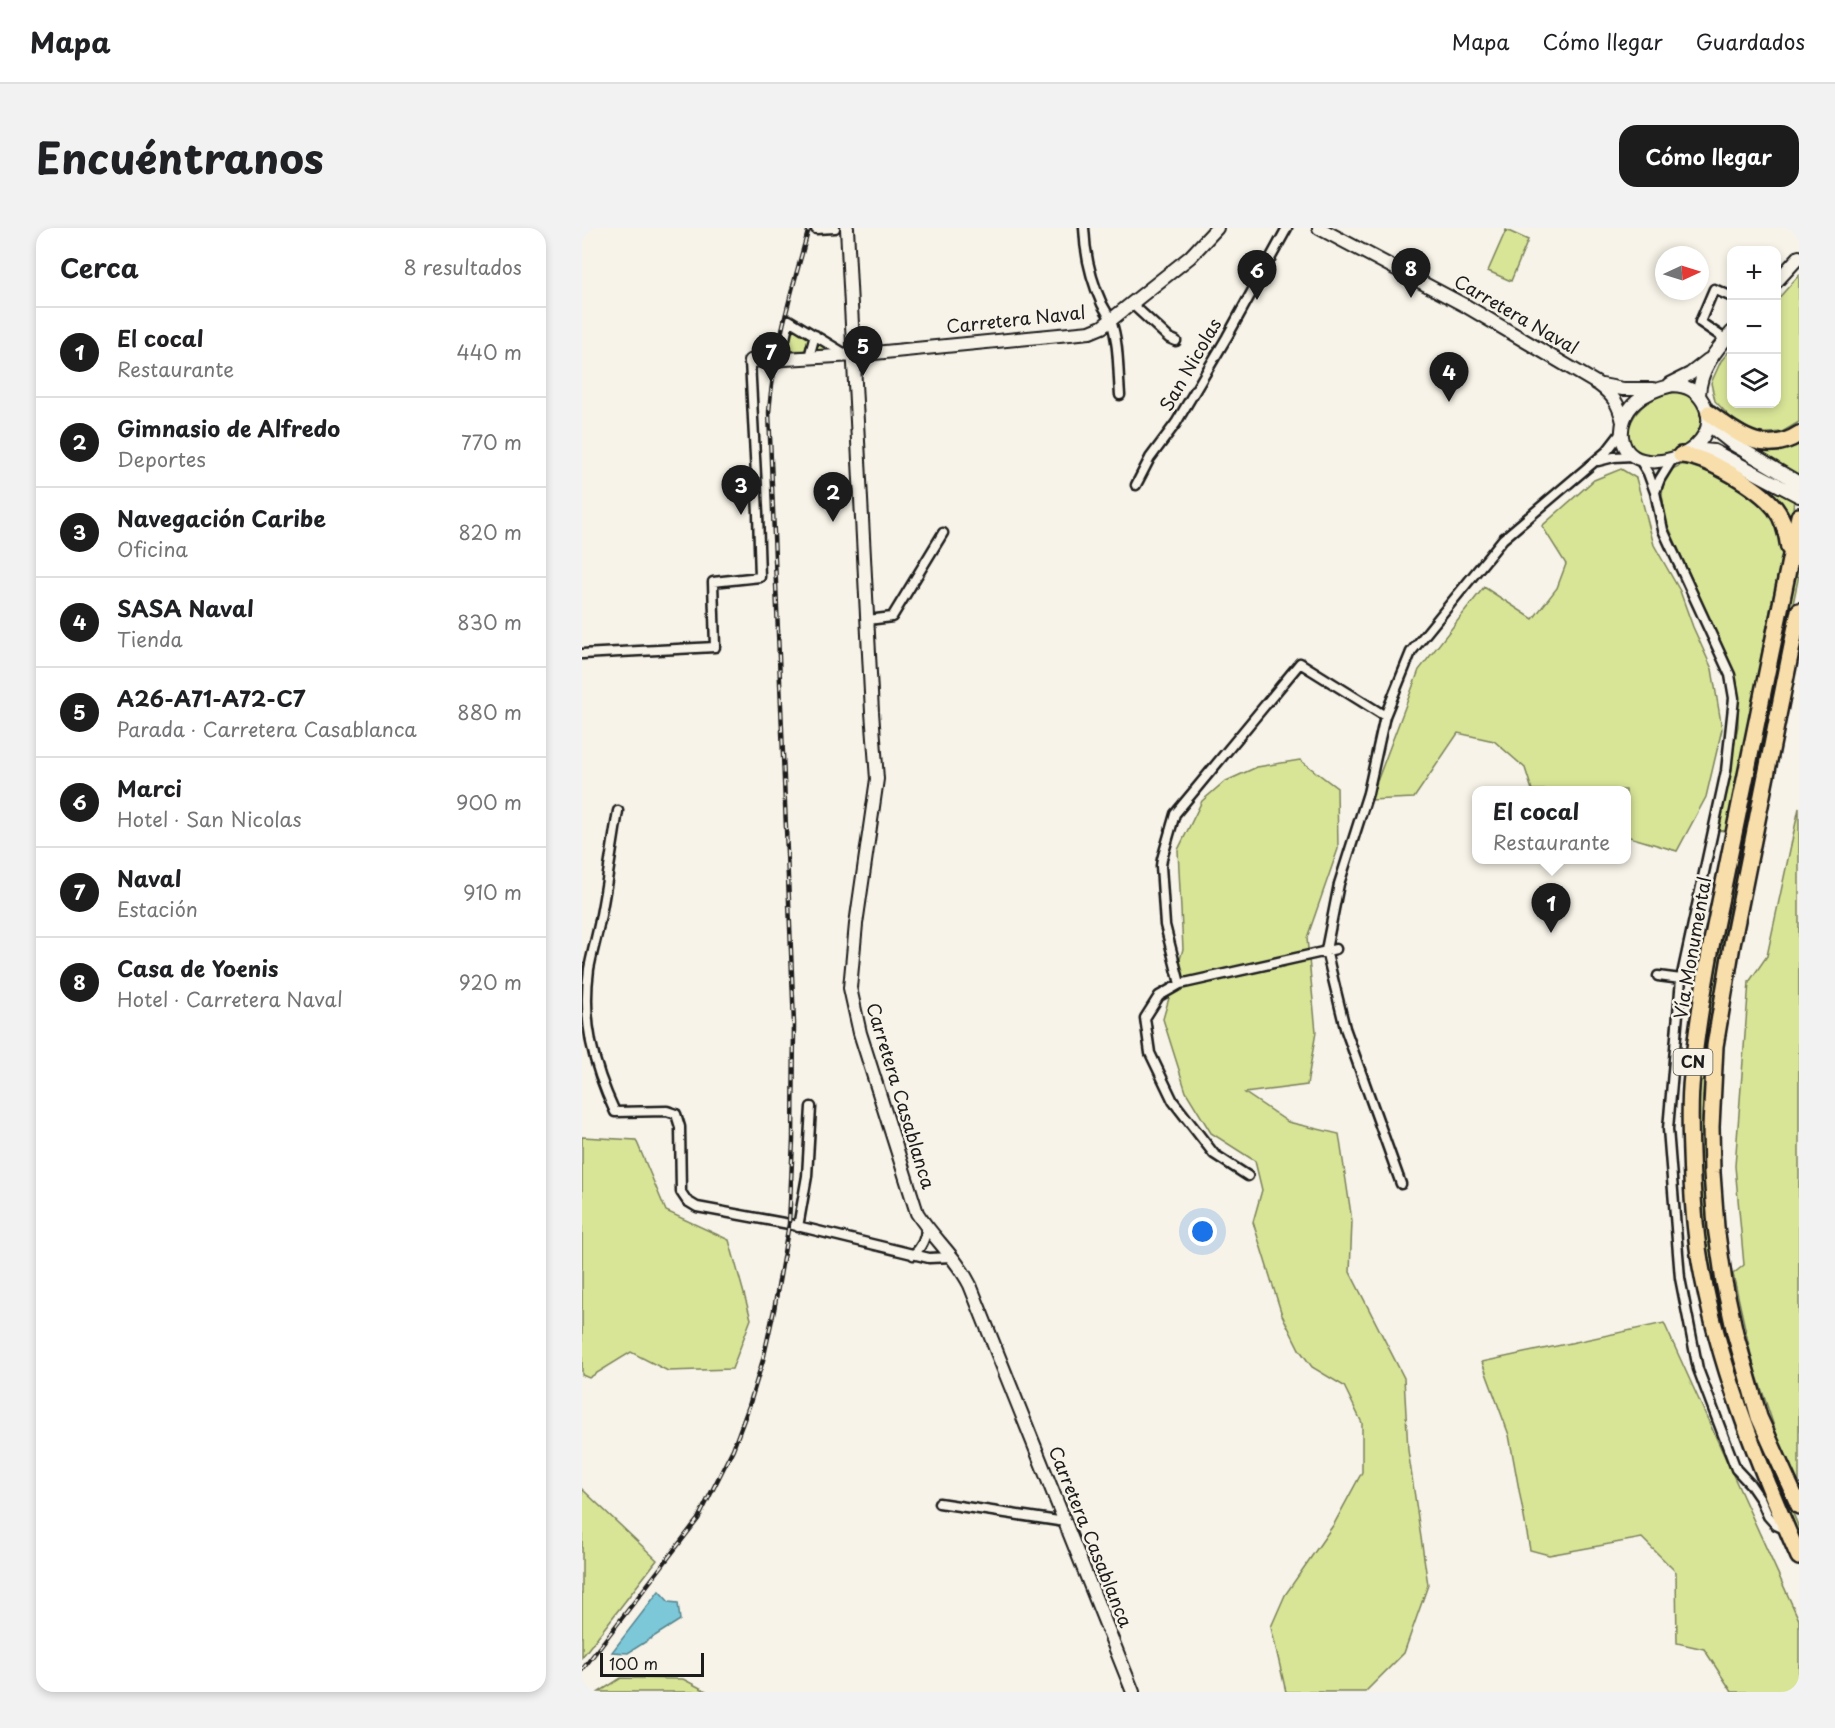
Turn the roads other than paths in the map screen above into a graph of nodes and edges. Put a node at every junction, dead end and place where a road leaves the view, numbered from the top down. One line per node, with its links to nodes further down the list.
1 (835, 228): 7 (street)
2 (847, 228): 17 (main road, Carretera Casablanca)
3 (1084, 228): 12 (street)
4 (1216, 228): 11 (main road, Carretera Naval)
5 (1287, 228): 33 (street, San Nicolas)
6 (1319, 228): 22 (main road, Carretera Naval)
7 (816, 229)
8 (1799, 257): 9 (main road)
9 (1781, 277)
10 (1727, 295): 14 (street)
11 (1131, 303): 12 (main road, Carretera Naval); 16 (street)
12 (1111, 320): 17 (main road, Carretera Naval); 24 (street)
13 (815, 335): 17 (street); 18 (street); 20 (street)
14 (1727, 336)
15 (1727, 337): 19 (main road)
16 (1176, 341)
17 (851, 355): 18 (main road, Carretera Naval); 40 (main road, Carretera Casablanca)
18 (808, 357): 20 (main road, Carretera Naval)
19 (1712, 357): 23 (main road); 25 (main road)
20 (781, 358): 21 (main road, Carretera Naval)
21 (750, 361): 41 (street)
22 (1598, 384): 23 (main road, Carretera Naval); 27 (main road, Carretera Naval)
23 (1661, 388): 25 (main road); 27 (main road)
24 (1120, 395)
25 (1699, 395): 26 (main road)
26 (1709, 416): 28 (highway); 29 (main road); 32 (main road)
27 (1622, 427): 30 (main road); 31 (street)
28 (1799, 434)
29 (1682, 454): 30 (main road); 34 (street); 35 (main road); 38 (highway)
30 (1636, 458): 31 (street); 34 (street)
31 (1590, 465): 42 (street)
32 (1799, 483)
33 (1136, 485)
34 (1655, 492): 47 (street)
35 (1799, 496)
36 (1799, 517): 38 (highway, Vía Monumental / CN)
37 (943, 533): 40 (street)
38 (1790, 560): 59 (highway, Vía Monumental / CN)
39 (1799, 611): 57 (highway, Vía Monumental / CN)
40 (868, 620): 53 (main road, Carretera Casablanca)
41 (582, 654)
42 (1385, 716): 45 (street); 48 (street)
43 (618, 811): 52 (street)
44 (1336, 949): 45 (street)
45 (1326, 950): 48 (street); 51 (street)
46 (1658, 976): 47 (street)
47 (1681, 979): 59 (street)
48 (1180, 984): 50 (street)
49 (811, 1107): 52 (street)
50 (1248, 1176)
51 (1401, 1184)
52 (798, 1227): 54 (street)
53 (926, 1227): 54 (street); 55 (main road, Carretera Casablanca)
54 (914, 1255): 55 (street)
55 (953, 1257): 58 (main road, Carretera Casablanca)
56 (939, 1503): 58 (street)
57 (1799, 1506)
58 (1065, 1522): 61 (main road, Carretera Casablanca)
59 (1787, 1530): 60 (highway, Vía Monumental / CN)
60 (1799, 1557)
61 (1133, 1692)

